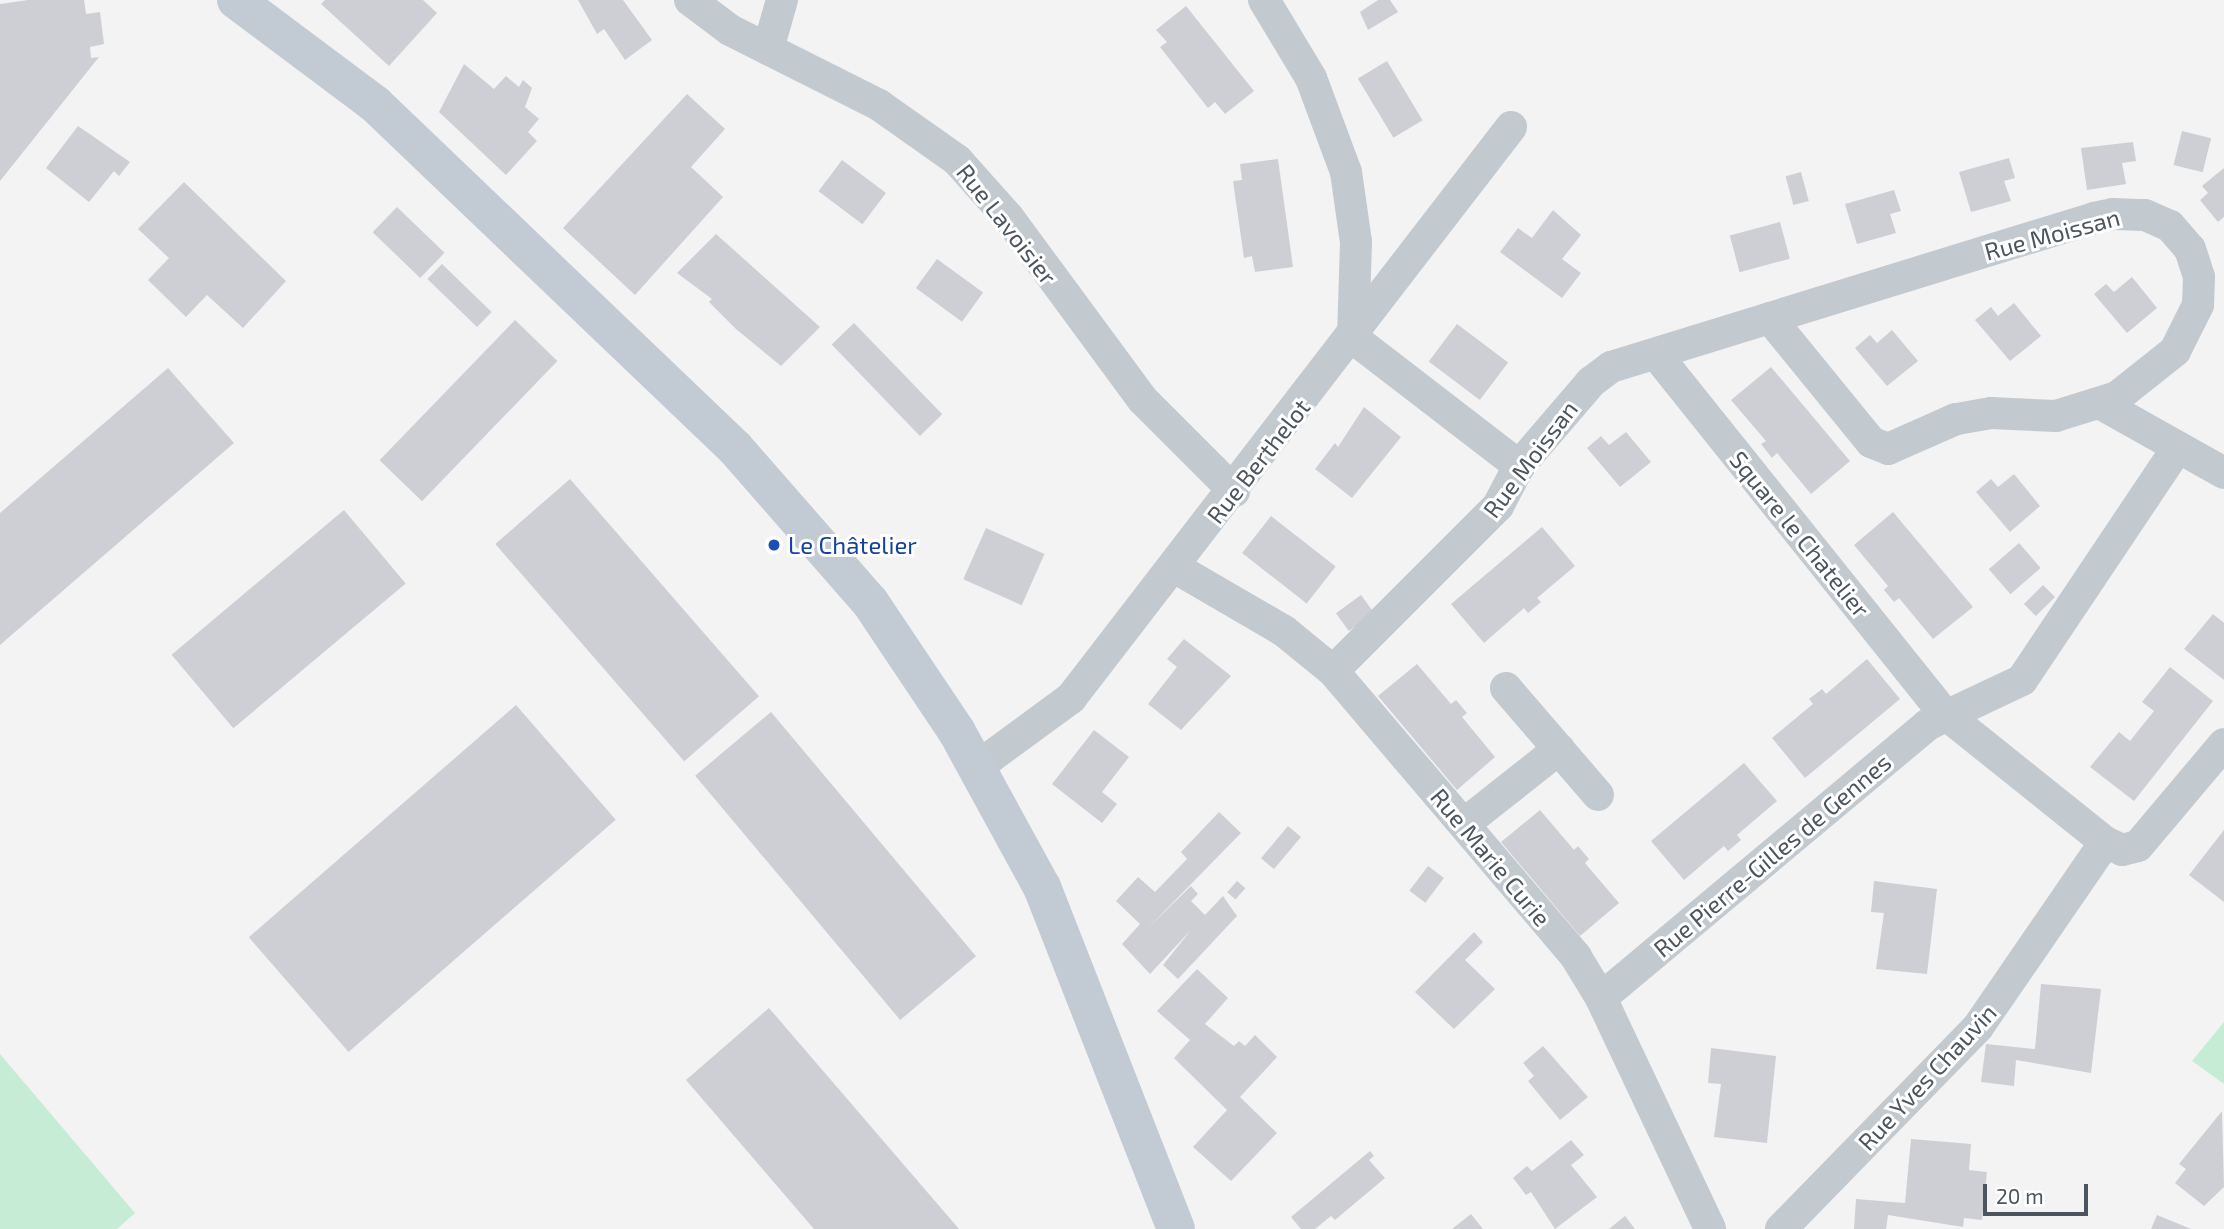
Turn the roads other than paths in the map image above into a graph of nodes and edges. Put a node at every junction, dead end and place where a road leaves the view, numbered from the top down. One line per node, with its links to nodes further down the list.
1 (236, 0): 7 (main road)
2 (281, 0): 7 (main road)
3 (691, 0): 6 (street, Rue Lavoisier)
4 (782, 0): 6 (street)
5 (1264, 0): 10 (street)
6 (768, 48): 16 (street, Rue Lavoisier)
7 (374, 104): 23 (main road)
8 (1511, 127): 10 (street, Rue Berthelot)
9 (1770, 318): 11 (street, Rue Moissan); 12 (street, Rue Moissan); 12 (street, Rue Moissan)
10 (1353, 338): 14 (street); 16 (street, Rue Berthelot)
11 (1656, 354): 14 (street, Rue Moissan); 20 (street, Square le Chatelier)
12 (2103, 404): 13 (street)
13 (2178, 447): 15 (street); 20 (street, Rue Pierre-Gilles de Gennes)
14 (1519, 466): 18 (street, Rue Moissan)
15 (2224, 473)
16 (1234, 491): 17 (street, Rue Berthelot)
17 (1174, 567): 18 (street, Rue Marie Curie); 23 (street, Rue Berthelot)
18 (1333, 671): 25 (street, Rue Marie Curie)
19 (1506, 688): 22 (street)
20 (1944, 713): 26 (street); 27 (street, Rue Pierre-Gilles de Gennes)
21 (2224, 744): 26 (street)
22 (1559, 749): 24 (street); 25 (street)
23 (977, 767): 28 (main road)
24 (1598, 794)
25 (1464, 824): 27 (street, Rue Marie Curie)
26 (2105, 842): 30 (street, Rue Yves Chauvin)
27 (1601, 998): 29 (street, Rue Marie Curie)
28 (1177, 1229)
29 (1710, 1229)
30 (1781, 1229)

